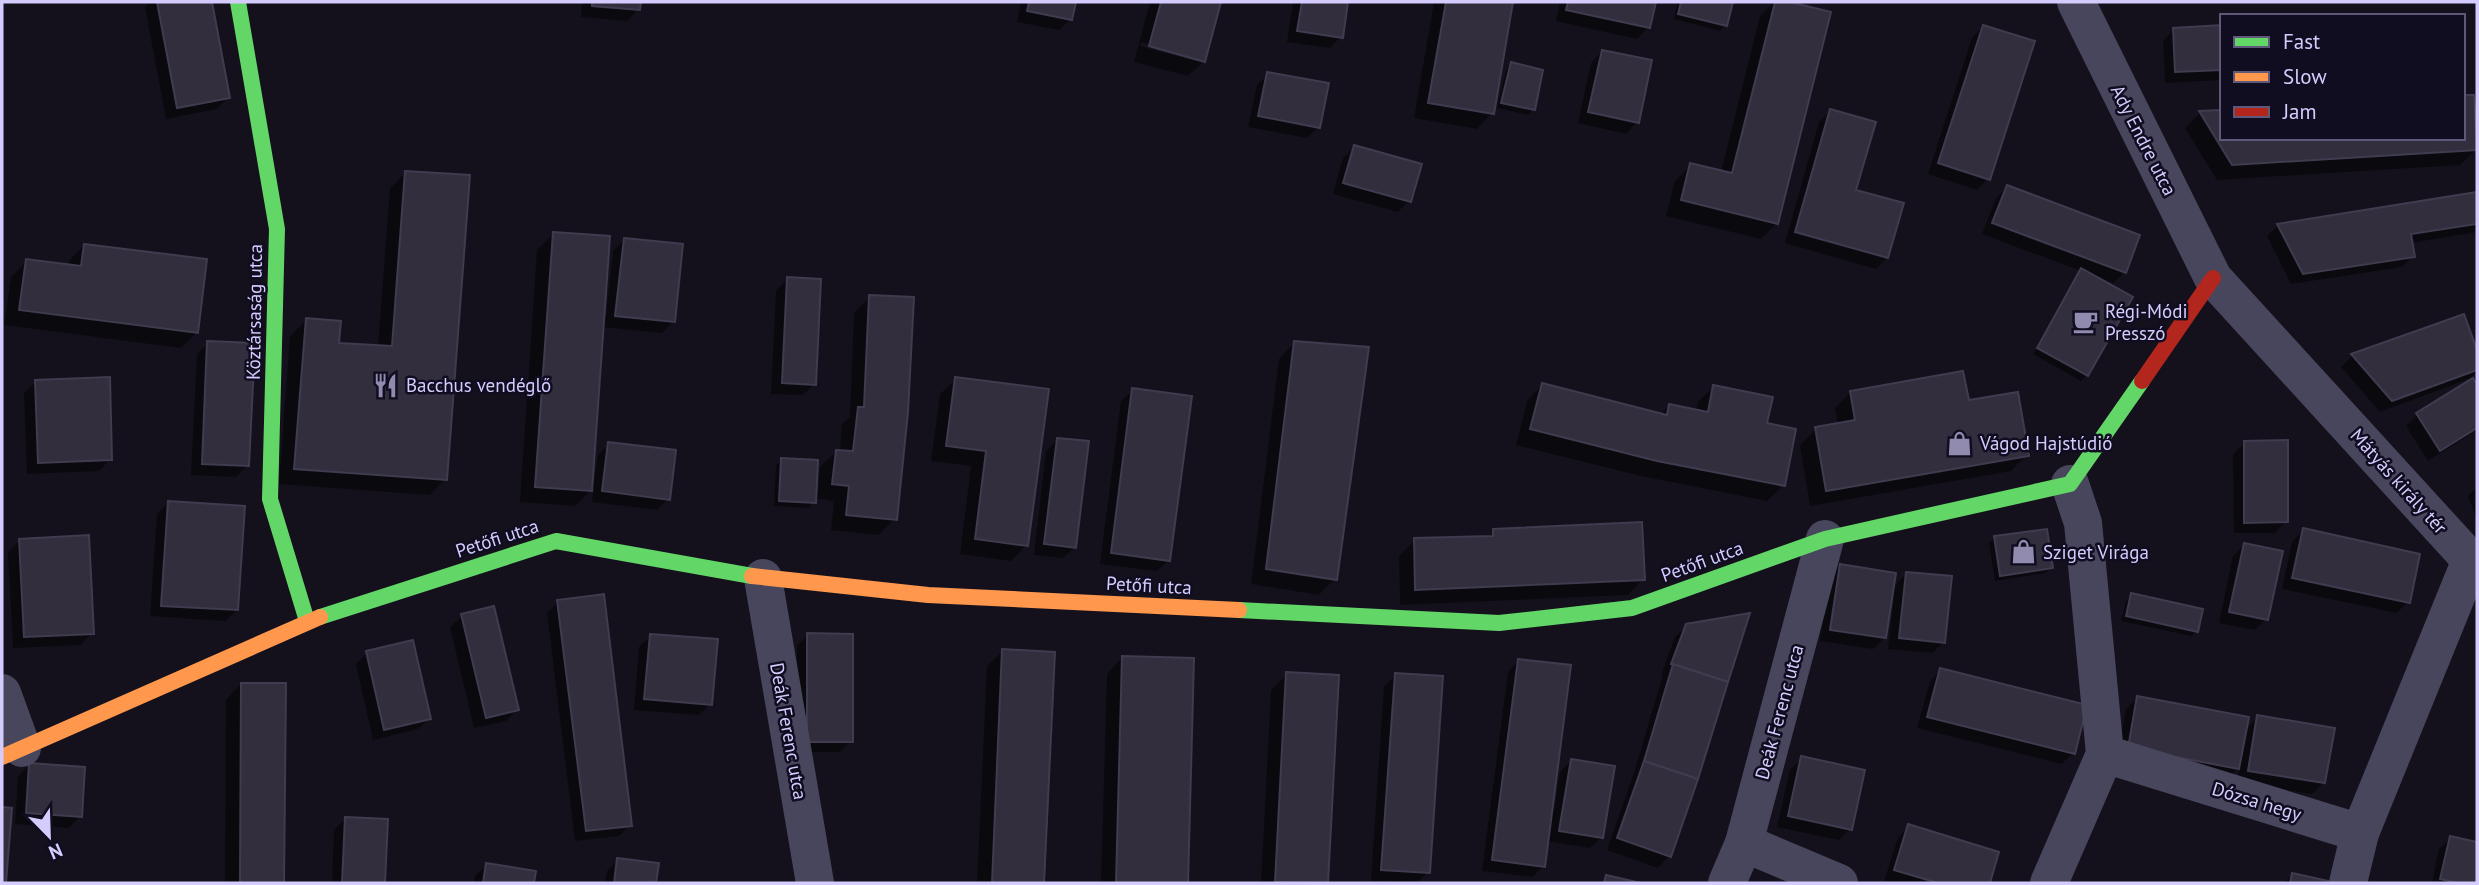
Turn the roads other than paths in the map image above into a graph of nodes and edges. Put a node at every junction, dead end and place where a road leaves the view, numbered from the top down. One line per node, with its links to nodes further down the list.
1 (238, 2): 8 (street, Köztársaság utca)
2 (2071, 3): 3 (street, Ady Endre utca)
3 (2213, 278): 4 (street); 6 (street, Mátyás király tér)
4 (2070, 484): 5 (street, Petőfi utca); 11 (street)
5 (1825, 539): 7 (street, Petőfi utca); 13 (street, Deák Ferenc utca)
6 (2474, 564): 12 (street, Mátyás király tér)
7 (763, 578): 8 (street, Petőfi utca); 14 (street, Deák Ferenc utca)
8 (307, 621): 10 (street, Petőfi utca)
9 (2, 692): 10 (street)
10 (12, 753)
11 (2105, 754): 12 (street, Dózsa hegy); 17 (street)
12 (2360, 834): 18 (street)
13 (1744, 843): 15 (street, Deák Ferenc utca); 16 (street)
14 (815, 883)
15 (1727, 883)
16 (1839, 883)
17 (2049, 883)
18 (2348, 883)

